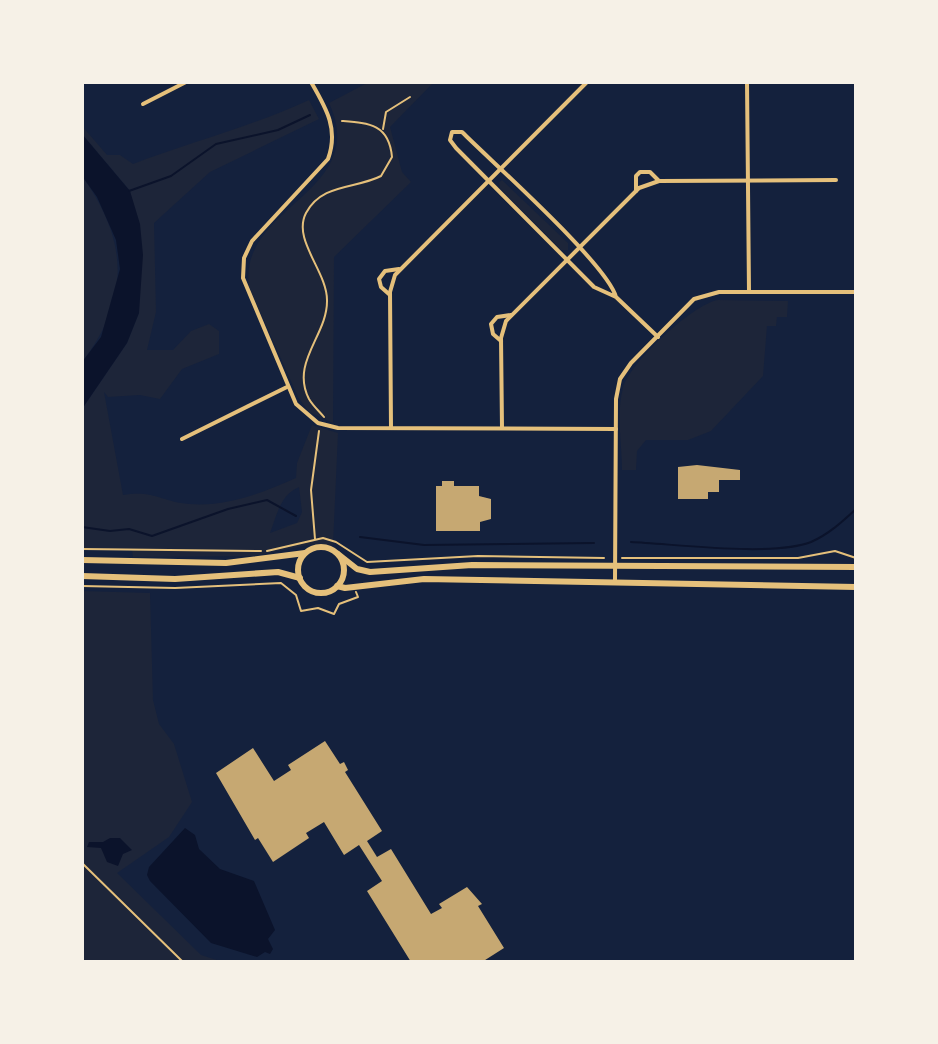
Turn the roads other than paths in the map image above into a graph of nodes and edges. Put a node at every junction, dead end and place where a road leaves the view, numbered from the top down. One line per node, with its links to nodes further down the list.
1 (186, 82): 5 (street)
2 (311, 82): 22 (street)
3 (587, 82): 6 (street)
4 (747, 82): 10 (street)
5 (143, 104)
6 (499, 169): 7 (street); 7 (street); 12 (street)
7 (487, 180): 13 (street); 14 (street)
8 (836, 180): 10 (street)
9 (659, 181): 10 (street); 11 (street); 11 (street)
10 (747, 181): 15 (street)
11 (636, 191): 12 (street)
12 (579, 248): 13 (street); 18 (street)
13 (567, 259): 18 (street); 19 (street)
14 (399, 269): 17 (street); 17 (street)
15 (749, 292): 16 (street); 20 (street)
16 (856, 292)
17 (390, 295): 24 (street)
18 (616, 297): 20 (street)
19 (511, 315): 21 (street); 21 (street)
20 (658, 337): 25 (street)
21 (501, 341): 23 (street)
22 (287, 387): 24 (street); 26 (street)
23 (502, 428): 24 (street); 25 (street)
24 (391, 429)
25 (616, 429): 31 (street)
26 (182, 439)
27 (305, 553): 28 (street); 29 (street); 33 (street)
28 (338, 554): 31 (street); 35 (street)
29 (82, 560)
30 (856, 567): 31 (street)
31 (615, 568): 34 (street)
32 (82, 576): 33 (street)
33 (300, 578): 35 (street)
34 (615, 581): 35 (street); 36 (street)
35 (337, 586)
36 (856, 587)

